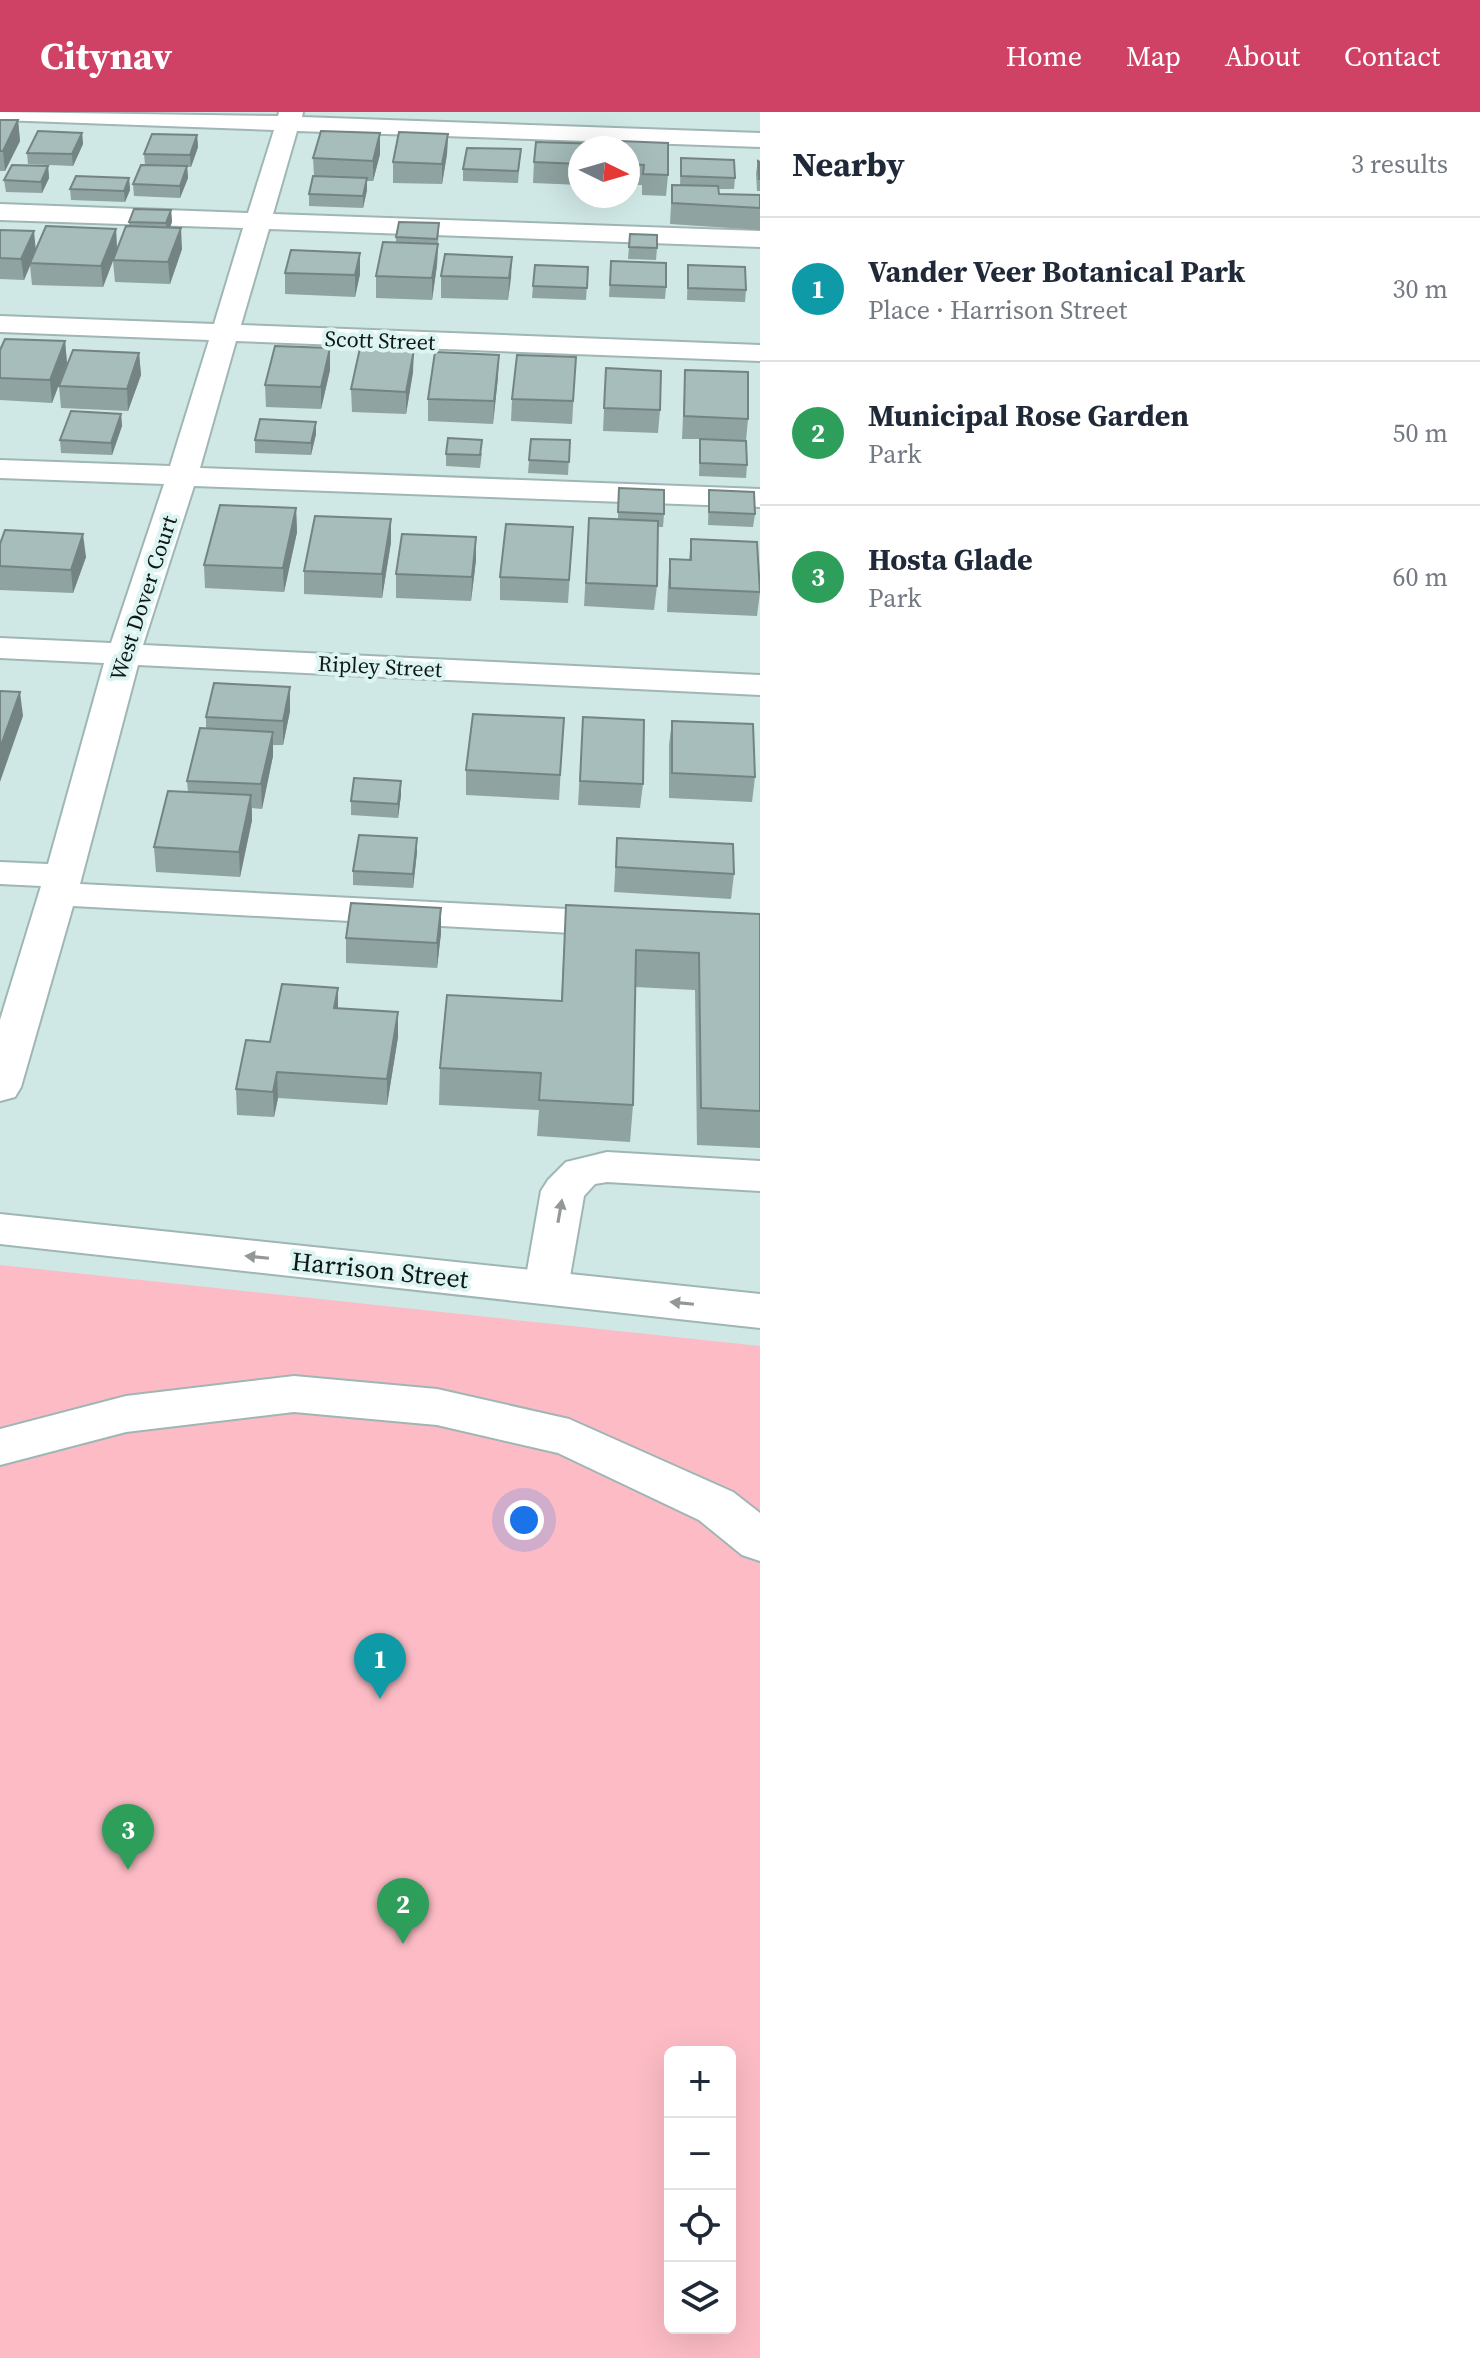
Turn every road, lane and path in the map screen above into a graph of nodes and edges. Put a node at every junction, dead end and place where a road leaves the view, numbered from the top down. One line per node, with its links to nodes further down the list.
1 (0, 113): 2 (main road)
2 (290, 118): 3 (main road); 5 (main road, West Dover Court)
3 (760, 140)
4 (0, 212): 5 (main road)
5 (258, 222): 6 (main road); 8 (main road, West Dover Court)
6 (760, 239)
7 (0, 324): 8 (main road, Scott Street)
8 (224, 334): 9 (main road, Scott Street); 11 (main road, West Dover Court)
9 (760, 353)
10 (0, 469): 11 (main road)
11 (182, 477): 12 (main road); 14 (main road, West Dover Court)
12 (760, 498)
13 (0, 648): 14 (main road, Ripley Street)
14 (124, 653): 15 (main road, Ripley Street); 17 (main road, West Dover Court)
15 (760, 685)
16 (0, 873): 17 (main road)
17 (60, 885): 18 (main road); 19 (main road, West Dover Court)
18 (664, 926)
19 (0, 1087)
20 (760, 1176): 22 (main road, one-way to 20)
21 (0, 1229): 22 (main road, Harrison Street, one-way to 21)
22 (546, 1288): 23 (main road, Harrison Street, one-way to 22)
23 (760, 1311)
24 (0, 1447): 25 (main road)
25 (760, 1541)

